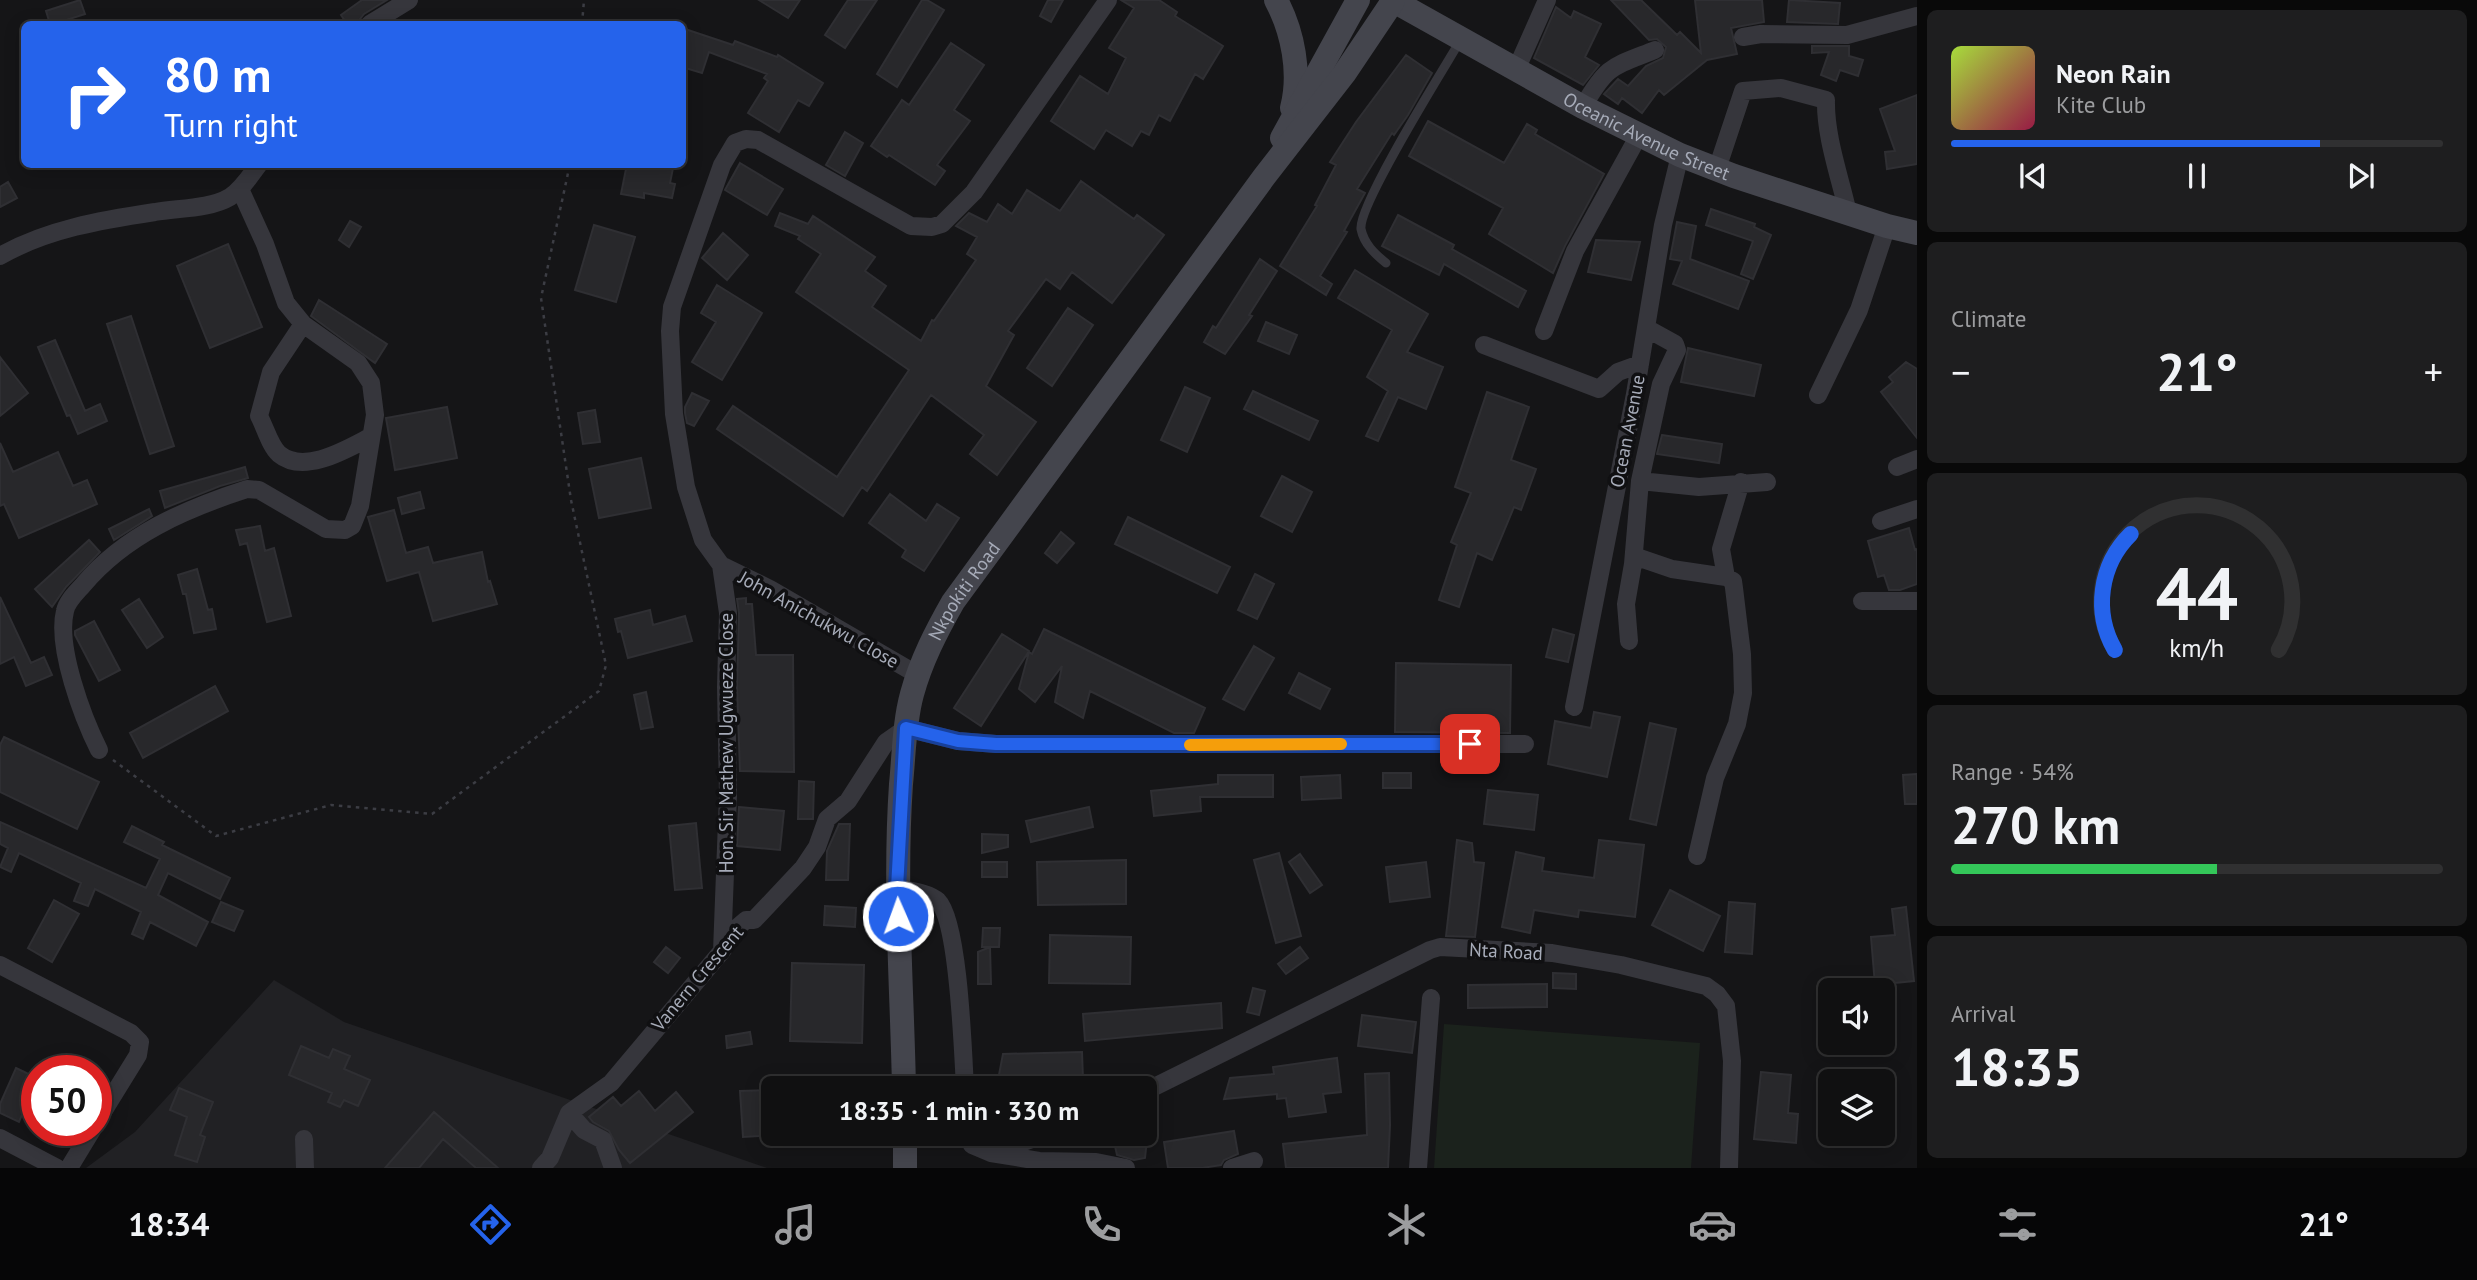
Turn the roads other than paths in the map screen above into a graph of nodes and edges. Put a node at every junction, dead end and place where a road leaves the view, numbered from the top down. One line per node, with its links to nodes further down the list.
1 (409, 0): 8 (street)
2 (1108, 0): 43 (street, Hon. Sir Mathew Ugwueze Close)
3 (1276, 0): 9 (main road)
4 (1358, 0): 13 (main road)
5 (1392, 0): 11 (main road, Oceanic Avenue Street); 13 (main road)
6 (1547, 0): 14 (street)
7 (1917, 16): 10 (street)
8 (375, 21)
9 (1291, 37): 13 (main road); 16 (main road)
10 (1743, 37)
11 (1461, 40): 14 (main road, Oceanic Avenue Street); 27 (lane)
12 (1655, 50): 15 (street)
13 (1334, 67): 16 (main road); 21 (main road)
14 (1516, 70): 15 (main road, Oceanic Avenue Street)
15 (1583, 107): 17 (main road, Oceanic Avenue Street)
16 (1287, 126): 21 (main road)
17 (1639, 135): 18 (main road, Oceanic Avenue Street); 30 (street)
18 (1680, 155): 20 (main road, Oceanic Avenue Street); 29 (street, Ocean Avenue)
19 (256, 168): 22 (street)
20 (1717, 169): 23 (main road, Oceanic Avenue Street); 23 (street)
21 (1264, 177): 48 (main road, Nkpokiti Road)
22 (240, 189): 26 (street); 28 (street)
23 (1848, 213): 24 (main road, Oceanic Avenue Street)
24 (1886, 226): 25 (main road, Oceanic Avenue Street); 33 (street)
25 (1917, 233)
26 (0, 256)
27 (1386, 263)
28 (303, 324): 34 (street); 34 (street)
29 (1646, 328): 32 (street, Ocean Avenue); 37 (street)
30 (1544, 331)
31 (1484, 345): 32 (street)
32 (1640, 364): 49 (street, Ocean Avenue)
33 (1818, 396)
34 (370, 437): 52 (street)
35 (1917, 459): 36 (street)
36 (1897, 467)
37 (1640, 481): 38 (street); 42 (street)
38 (1741, 482): 39 (street); 44 (street)
39 (1767, 482)
40 (1917, 509): 41 (street)
41 (1881, 521)
42 (1634, 556): 44 (street); 47 (street)
43 (720, 565): 48 (street, John Anichukwu Close); 55 (street, Hon. Sir Mathew Ugwueze Close)
44 (1726, 577): 53 (street)
45 (1862, 601): 46 (street)
46 (1917, 601)
47 (1629, 641)
48 (918, 675): 50 (main road, Nkpokiti Road)
49 (1574, 708)
50 (906, 728): 51 (street); 54 (main road, Nkpokiti Road); 55 (street, Vanern Crescent)
51 (1525, 744)
52 (99, 750)
53 (1697, 856)
54 (897, 888): 58 (main road, Nkpokiti Road); 59 (street)
55 (722, 950): 62 (street, Vanern Crescent)
56 (0, 965): 61 (street)
57 (1431, 998): 79 (street)
58 (904, 1076)
59 (964, 1076)
60 (1157, 1086): 80 (street, Nta Road)
61 (112, 1097)
62 (569, 1113): 74 (street); 75 (street)
63 (0, 1138): 71 (street)
64 (304, 1139): 73 (street)
65 (82, 1146): 72 (street)
66 (905, 1146): 76 (main road)
67 (974, 1146): 69 (street)
68 (1011, 1146): 69 (street)
69 (991, 1153): 77 (street)
70 (1254, 1161): 78 (street)
71 (57, 1168)
72 (69, 1168)
73 (305, 1168)
74 (541, 1168)
75 (613, 1168)
76 (905, 1168)
77 (1126, 1168)
78 (1232, 1168)
79 (1418, 1168)
80 (1730, 1168)

